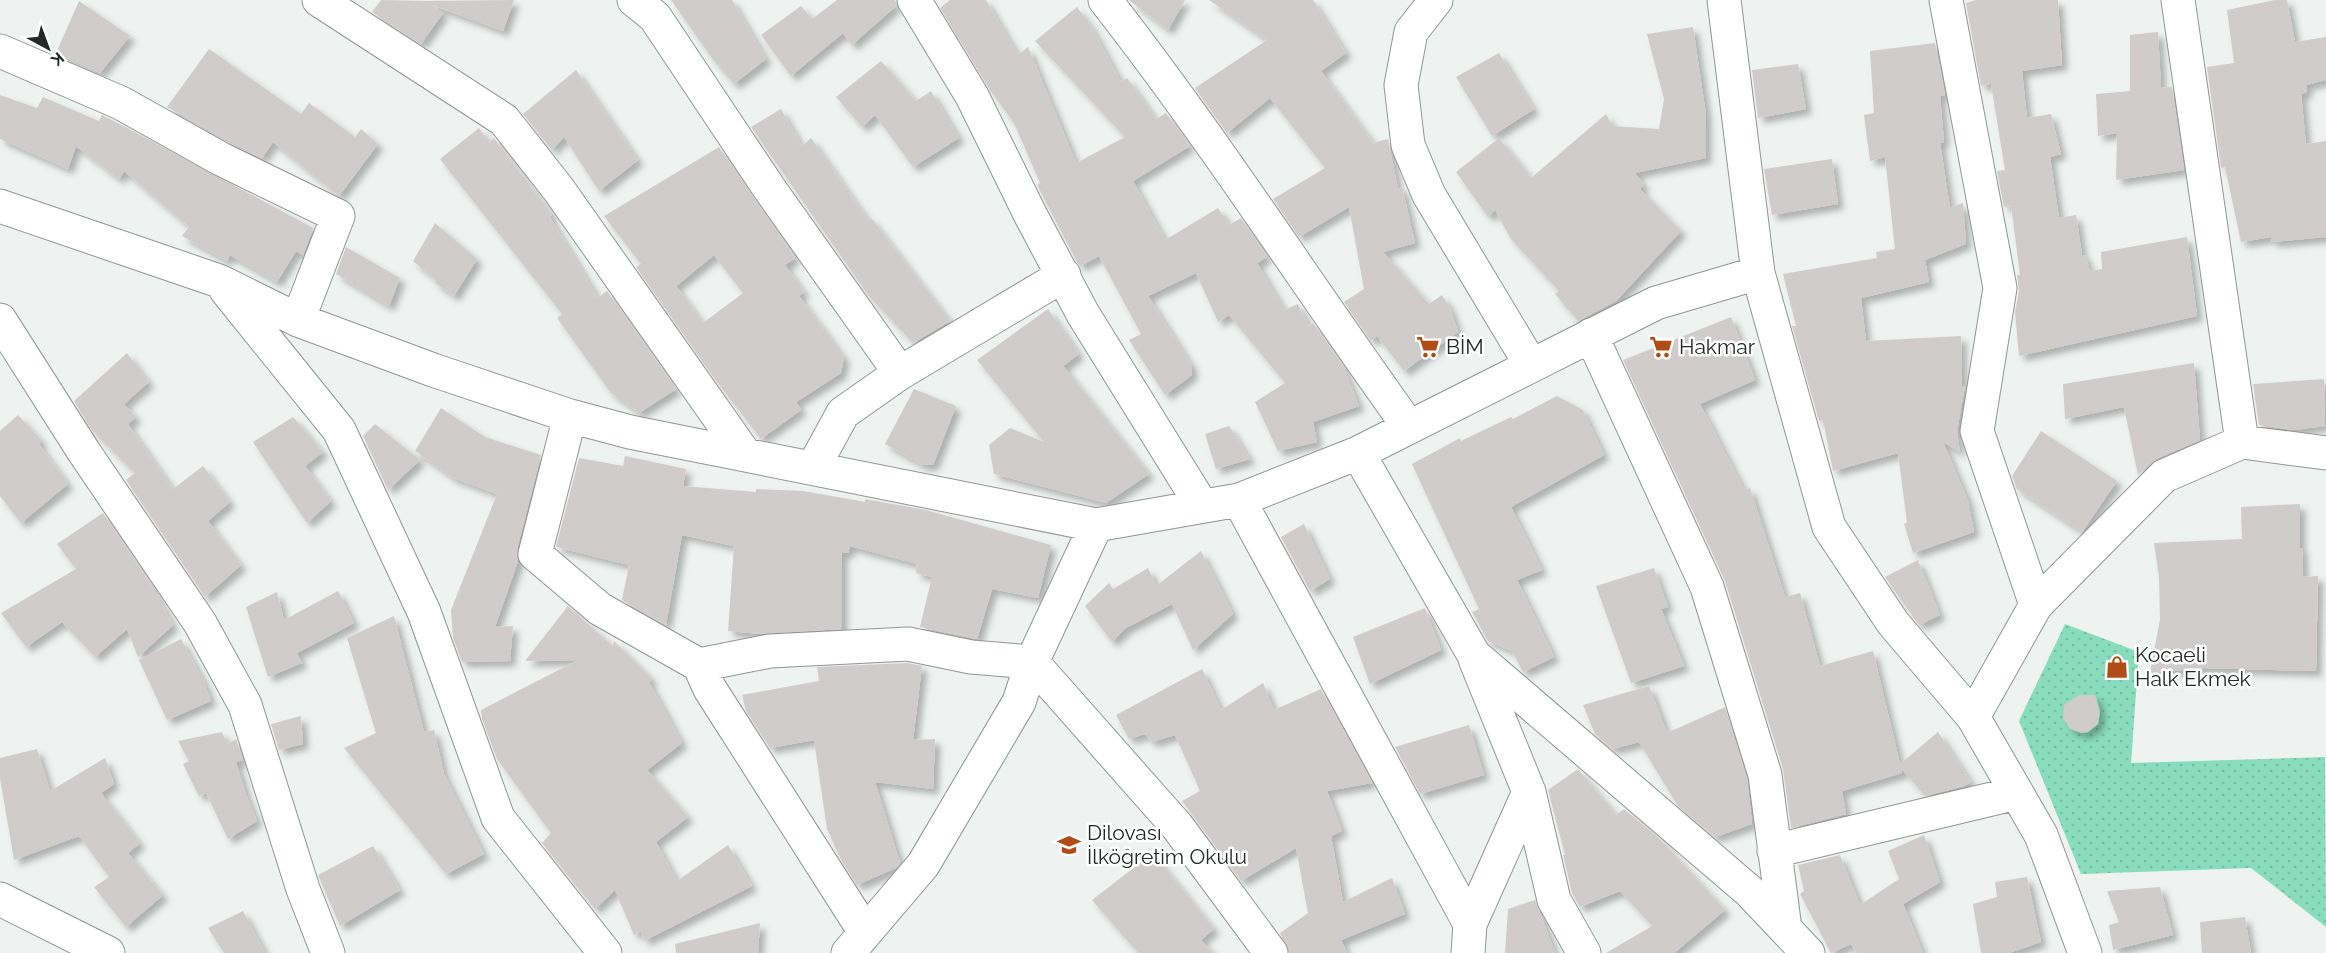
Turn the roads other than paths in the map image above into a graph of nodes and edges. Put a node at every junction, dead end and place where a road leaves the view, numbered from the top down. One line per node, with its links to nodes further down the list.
1 (319, 0): 22 (street)
2 (634, 0): 18 (street)
3 (914, 0): 12 (street)
4 (1105, 0): 20 (street)
5 (1724, 0): 11 (street)
6 (1946, 0): 29 (street)
7 (2178, 0): 21 (street)
8 (1428, 2): 17 (street)
9 (0, 51): 15 (street)
10 (0, 206): 13 (street)
11 (1758, 273): 16 (street); 33 (street)
12 (1064, 275): 18 (street); 27 (street)
13 (219, 280): 15 (street); 43 (street)
14 (0, 320): 42 (street)
15 (298, 320): 19 (street)
16 (1591, 335): 17 (street); 36 (street)
17 (1531, 365): 20 (street)
18 (900, 373): 25 (street)
19 (570, 416): 22 (street); 32 (street)
20 (1410, 427): 23 (street)
21 (2241, 442): 24 (street); 29 (street)
22 (744, 453): 25 (street)
23 (1358, 453): 26 (street); 30 (street)
24 (2326, 453)
25 (813, 468): 28 (street)
26 (1239, 500): 27 (street); 39 (street)
27 (1202, 506): 28 (street)
28 (1096, 525): 31 (street)
29 (2036, 604): 33 (street)
30 (1474, 655): 34 (street); 38 (street)
31 (1032, 662): 32 (street); 40 (street); 44 (street)
32 (699, 665): 40 (street)
33 (1973, 717): 35 (street)
34 (1529, 792): 39 (street); 45 (street)
35 (2017, 793): 36 (street); 47 (street)
36 (1774, 850): 38 (street)
37 (0, 899): 41 (street)
38 (1785, 929): 46 (street)
39 (1469, 938)
40 (857, 943)
41 (108, 953)
42 (328, 953)
43 (605, 953)
44 (1271, 953)
45 (1584, 953)
46 (1808, 953)
47 (2085, 953)

